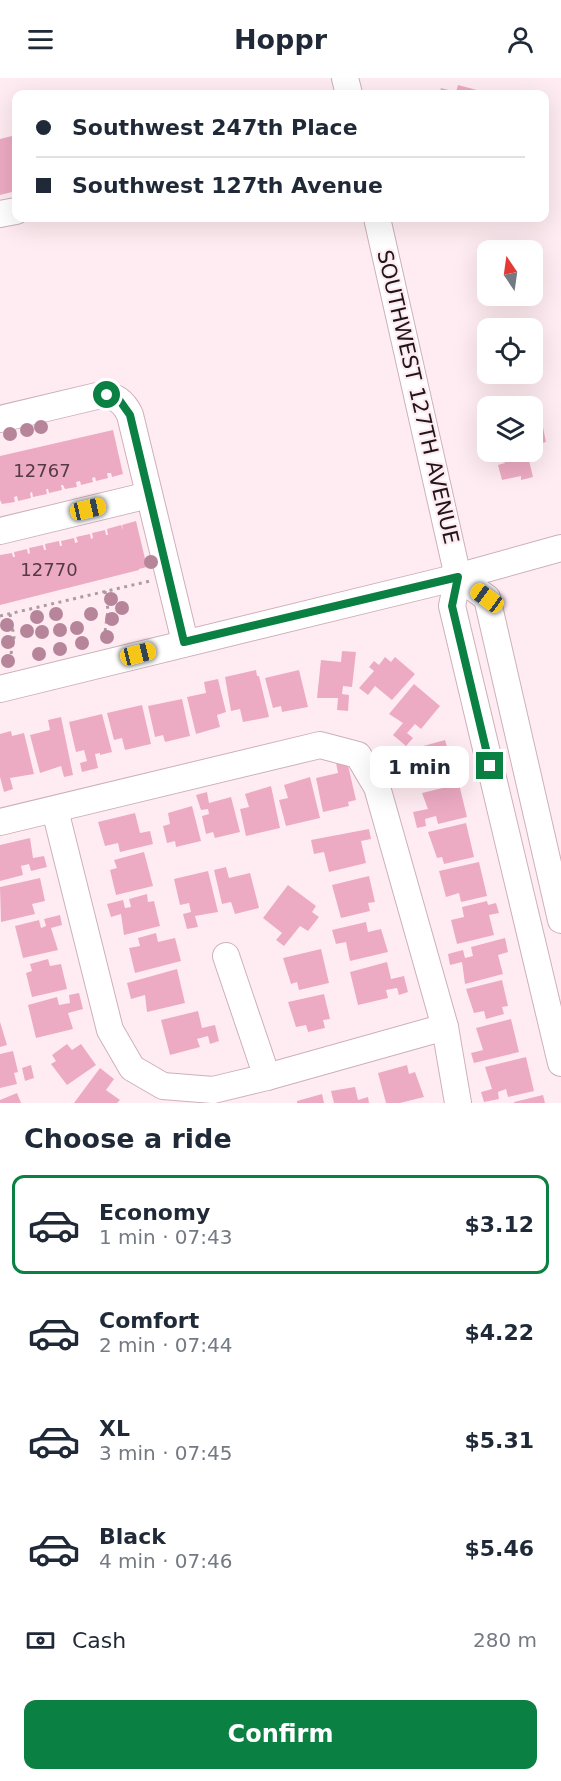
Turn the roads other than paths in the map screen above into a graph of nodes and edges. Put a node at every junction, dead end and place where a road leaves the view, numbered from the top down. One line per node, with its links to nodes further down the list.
1 (378, 222): 6 (street, SOUTHWEST 127TH AVENUE)
2 (0, 419): 3 (street)
3 (149, 495): 4 (street); 7 (street)
4 (0, 531)
5 (561, 548): 6 (street)
6 (458, 577): 7 (street); 11 (street); 14 (street, SOUTHWEST 127TH AVENUE)
7 (184, 642): 8 (street)
8 (0, 689)
9 (55, 810): 10 (street); 13 (street); 15 (street)
10 (0, 822)
11 (561, 920)
12 (226, 956): 15 (street)
13 (445, 1027): 15 (street); 16 (street)
14 (561, 1063)
15 (267, 1077)
16 (458, 1103)

